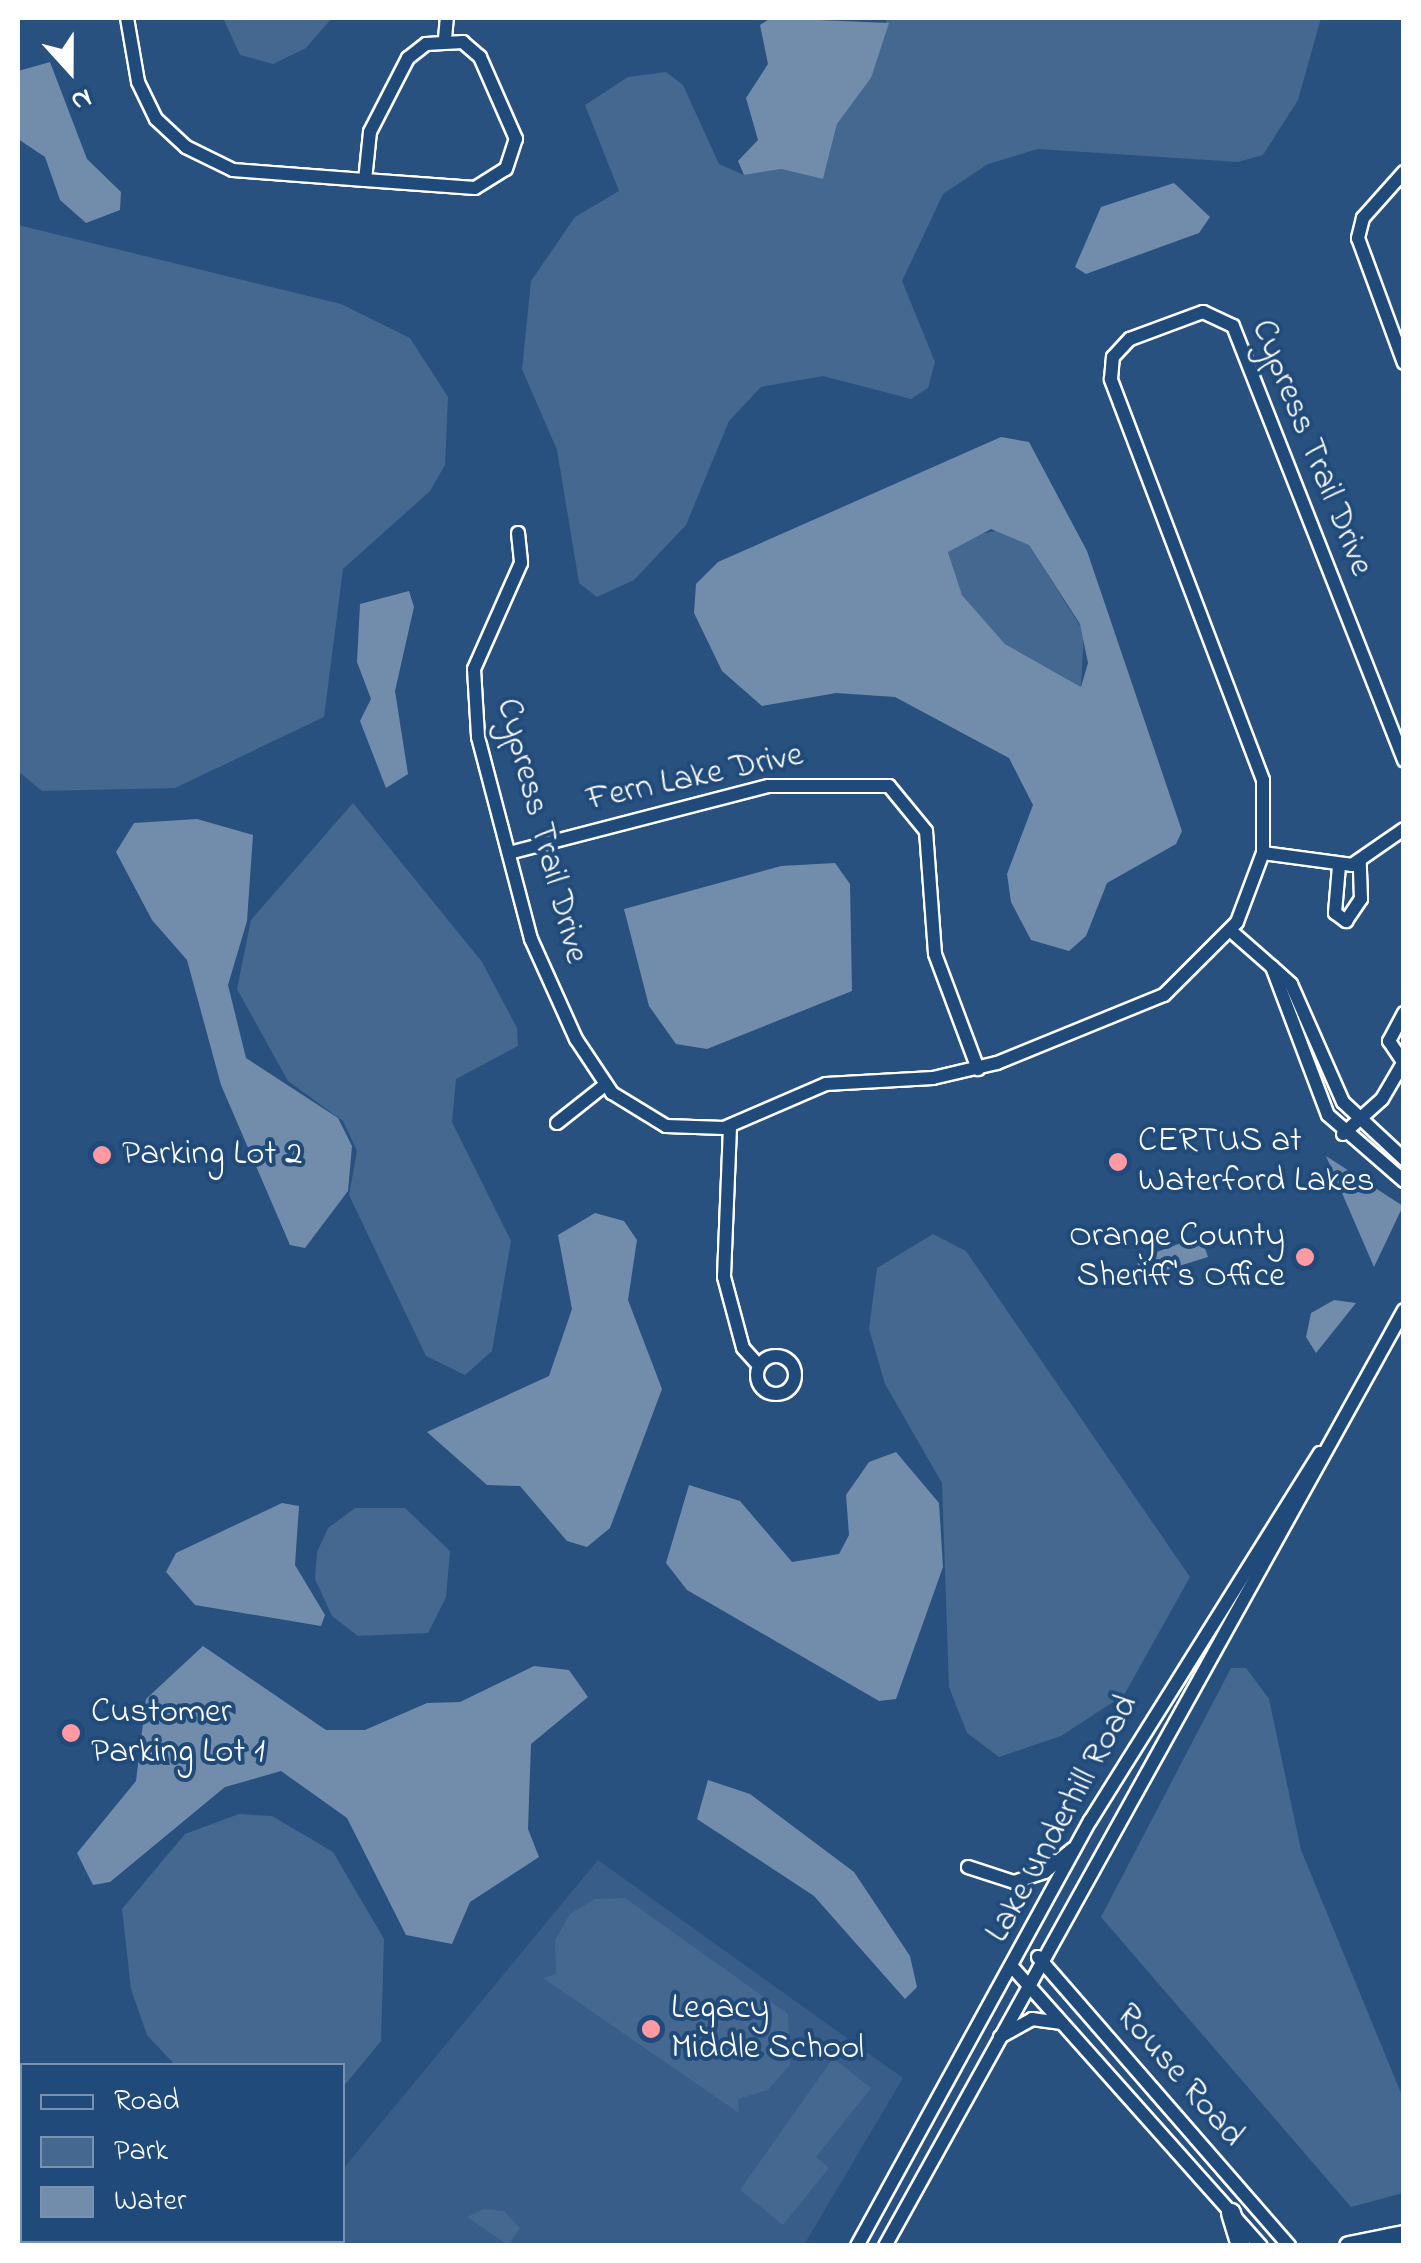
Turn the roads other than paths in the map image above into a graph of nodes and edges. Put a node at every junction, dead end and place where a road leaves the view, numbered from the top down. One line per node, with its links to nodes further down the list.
1 (127, 18): 5 (street)
2 (446, 18): 3 (street)
3 (445, 39): 5 (street); 5 (street)
4 (1404, 172): 6 (street)
5 (365, 180)
6 (1400, 342): 7 (street)
7 (1404, 364)
8 (518, 533): 12 (street, Cypress Trail Drive)
9 (1404, 761): 11 (street, Cypress Trail Drive)
10 (1404, 830): 13 (street)
11 (1263, 852): 14 (street); 15 (street, Cypress Trail Drive)
12 (509, 853): 21 (street, Fern Lake Drive); 22 (street, Cypress Trail Drive)
13 (1360, 863): 14 (street); 14 (street)
14 (1338, 866)
15 (1231, 932): 16 (street); 21 (street, Cypress Trail Drive)
16 (1272, 967): 18 (street); 19 (street)
17 (1404, 1014): 20 (street)
18 (1308, 1024): 19 (street); 23 (street)
19 (1290, 1031): 26 (street)
20 (1403, 1063): 23 (street)
21 (978, 1069): 25 (street, Cypress Trail Drive)
22 (605, 1085): 24 (street); 25 (street, Cypress Trail Drive)
23 (1358, 1121): 26 (street); 27 (street)
24 (557, 1122)
25 (730, 1127): 30 (street)
26 (1343, 1134): 28 (street)
27 (1404, 1159)
28 (1404, 1181)
29 (1404, 1310): 31 (street, Lake Underhill Road)
30 (760, 1366)
31 (1337, 1432): 32 (street, Lake Underhill Road); 35 (street, Lake Underhill Road)
32 (1080, 1840): 33 (street); 34 (street, Lake Underhill Road)
33 (968, 1867)
34 (1027, 1944): 35 (street, Rouse Road); 36 (street, Lake Underhill Road)
35 (1041, 1962): 37 (street, Lake Underhill Road); 46 (street, Rouse Road)
36 (1014, 1969): 37 (street, Rouse Road); 42 (street, Lake Underhill Road)
37 (1028, 1986): 38 (street, Rouse Road); 39 (street, Lake Underhill Road)
38 (1060, 2024): 39 (street); 40 (street, Rouse Road)
39 (998, 2038): 43 (street, Lake Underhill Road)
40 (1231, 2212): 44 (highway); 45 (street, Rouse Road)
41 (1387, 2240): 47 (highway)
42 (858, 2246)
43 (885, 2246)
44 (1240, 2246)
45 (1261, 2246)
46 (1289, 2246)
47 (1349, 2246)

